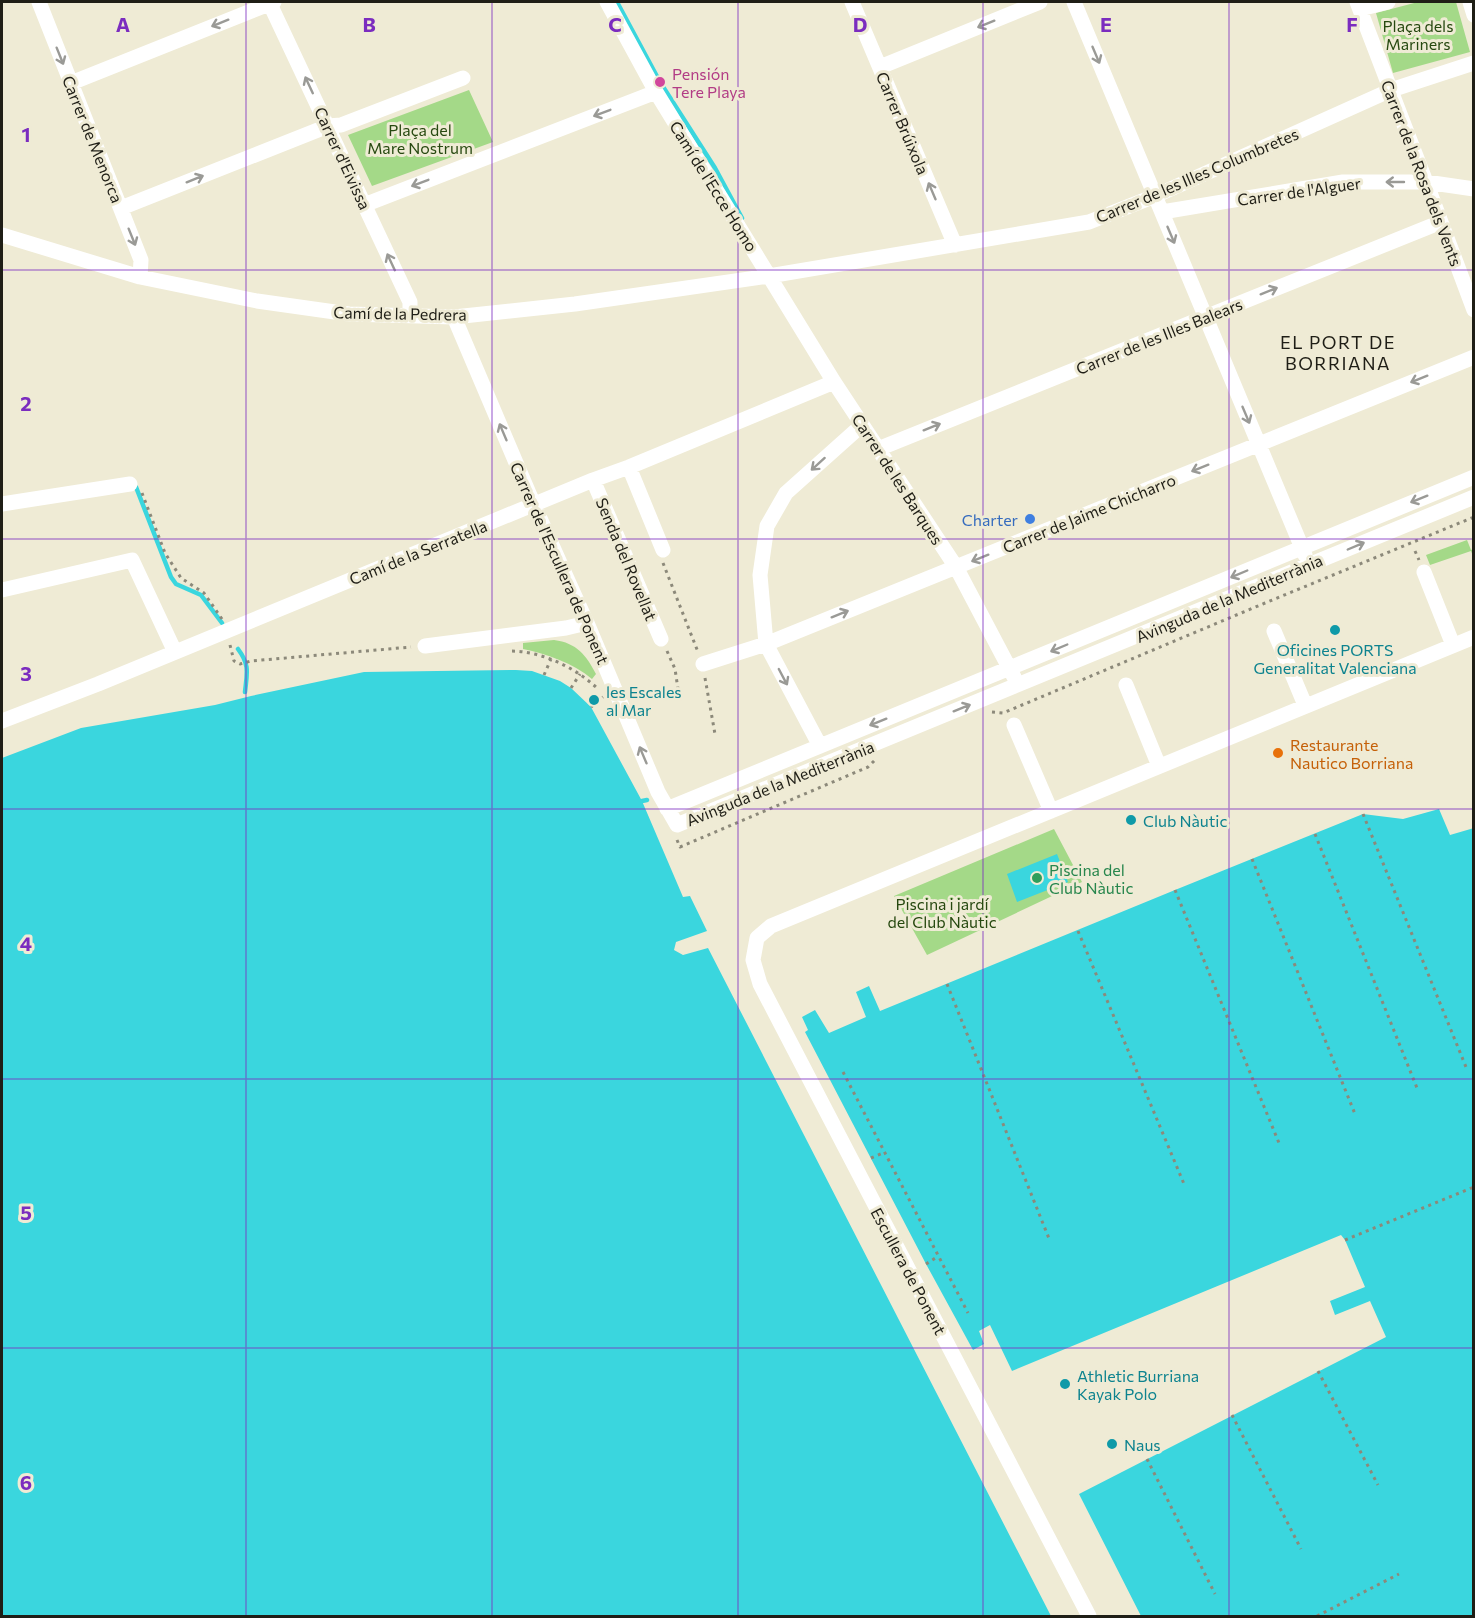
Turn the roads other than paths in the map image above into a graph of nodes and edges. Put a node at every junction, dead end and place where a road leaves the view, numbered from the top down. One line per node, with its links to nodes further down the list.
1 (39, 2): 14 (street, Carrer de Menorca, one-way to 14)
2 (271, 2): 14 (street, one-way to 14); 17 (street, Carrer d'Eivissa, one-way to 2)
3 (607, 2): 16 (street, Camí de l'Ecce Homo)
4 (852, 2): 12 (street, Carrer Brúixola)
5 (1040, 2): 12 (street, one-way to 12)
6 (1074, 2): 20 (street, one-way to 20)
7 (1388, 2): 9 (street)
8 (1470, 2): 10 (street)
9 (1358, 5): 15 (street, Carrer de la Rosa dels Vents)
10 (1473, 15)
11 (1473, 63): 15 (street, Carrer de les Illes Columbretes)
12 (880, 67): 26 (street, Carrer Brúixola, one-way to 12)
13 (463, 78): 17 (street)
14 (71, 83): 22 (street, Carrer de Menorca)
15 (1391, 90): 18 (street, Carrer de la Rosa dels Vents); 20 (street, Carrer de les Illes Columbretes)
16 (656, 92): 21 (street, one-way to 21); 27 (street, Camí de l'Ecce Homo)
17 (328, 126): 21 (street, Carrer d'Eivissa); 22 (street, one-way to 17)
18 (1426, 182): 19 (street, Carrer de l'Alguer); 23 (street, Carrer de l'Alguer, one-way to 23); 24 (street, Carrer de la Rosa dels Vents)
19 (1473, 189)
20 (1155, 195): 23 (street); 26 (street, Carrer de les Illes Columbretes)
21 (364, 205): 30 (street, Carrer d'Eivissa, one-way to 21)
22 (121, 208): 28 (street, Carrer de Menorca, one-way to 28)
23 (1162, 212): 32 (street, one-way to 32)
24 (1441, 222): 29 (street, Carrer de la Rosa dels Vents); 32 (street, Carrer de les Illes Balears, one-way to 24)
25 (2, 235): 28 (street, Camí de la Pedrera)
26 (955, 245): 27 (street, Carrer de les Illes Columbretes)
27 (769, 276): 31 (street, Camí de la Pedrera); 34 (street, Carrer de les Barques)
28 (140, 277): 30 (street, Camí de la Pedrera)
29 (1473, 310)
30 (410, 316): 31 (street, Camí de la Pedrera)
31 (454, 317): 44 (street, Carrer de l'Escullera de Ponent, one-way to 31)
32 (1205, 317): 36 (street, one-way to 36); 37 (street, Carrer de les Illes Balears, one-way to 32)
33 (1473, 357): 36 (street, Carrer de Jaime Chicharro, one-way to 36)
34 (834, 382): 35 (street, Carrer de les Barques); 38 (street, Camí de la Serratella)
35 (862, 424): 37 (street, Carrer de les Barques); 55 (street, one-way to 55)
36 (1258, 445): 45 (street); 48 (street, Carrer de Jaime Chicharro, one-way to 48)
37 (878, 449): 48 (street, Carrer de les Barques)
38 (629, 467): 40 (street, Camí de la Serratella); 46 (street)
39 (1473, 477): 45 (street, Avinguda de la Mediterrània, one-way to 45)
40 (594, 480): 44 (street, Camí de la Serratella); 54 (street, Senda del Rovellat)
41 (130, 484): 43 (street)
42 (1473, 497): 47 (street, Avinguda de la Mediterrània, one-way to 42)
43 (2, 504)
44 (534, 505): 51 (street, Carrer de l'Escullera de Ponent); 58 (street, Camí de la Serratella)
45 (1301, 548): 47 (street); 60 (street, Avinguda de la Mediterrània, one-way to 60)
46 (663, 549)
47 (1309, 565): 62 (street, Avinguda de la Mediterrània)
48 (956, 567): 55 (street, Carrer de Jaime Chicharro, one-way to 48); 60 (street, Carrer de les Barques)
49 (1424, 572): 56 (street)
50 (2, 590): 58 (street)
51 (587, 623): 57 (street); 68 (street, Carrer de l'Escullera de Ponent, one-way to 51)
52 (1274, 631): 63 (street)
53 (1473, 637): 56 (street)
54 (661, 639)
55 (766, 644): 59 (street, Carrer de Jaime Chicharro); 66 (street, one-way to 66)
56 (1454, 645): 63 (street)
57 (425, 646)
58 (175, 652): 64 (street, Camí de la Serratella)
59 (703, 664)
60 (1010, 669): 62 (street, Carrer de les Barques); 66 (street, Avinguda de la Mediterrània, one-way to 66)
61 (1126, 685): 67 (street)
62 (1019, 686): 68 (street, Avinguda de la Mediterrània, one-way to 62)
63 (1305, 705): 67 (street)
64 (2, 720)
65 (1014, 725): 69 (street)
66 (820, 746): 68 (street, Avinguda de la Mediterrània)
67 (1159, 766): 69 (street)
68 (667, 809)
69 (1051, 811): 70 (street, Escullera de Ponent)
70 (1089, 1617)

